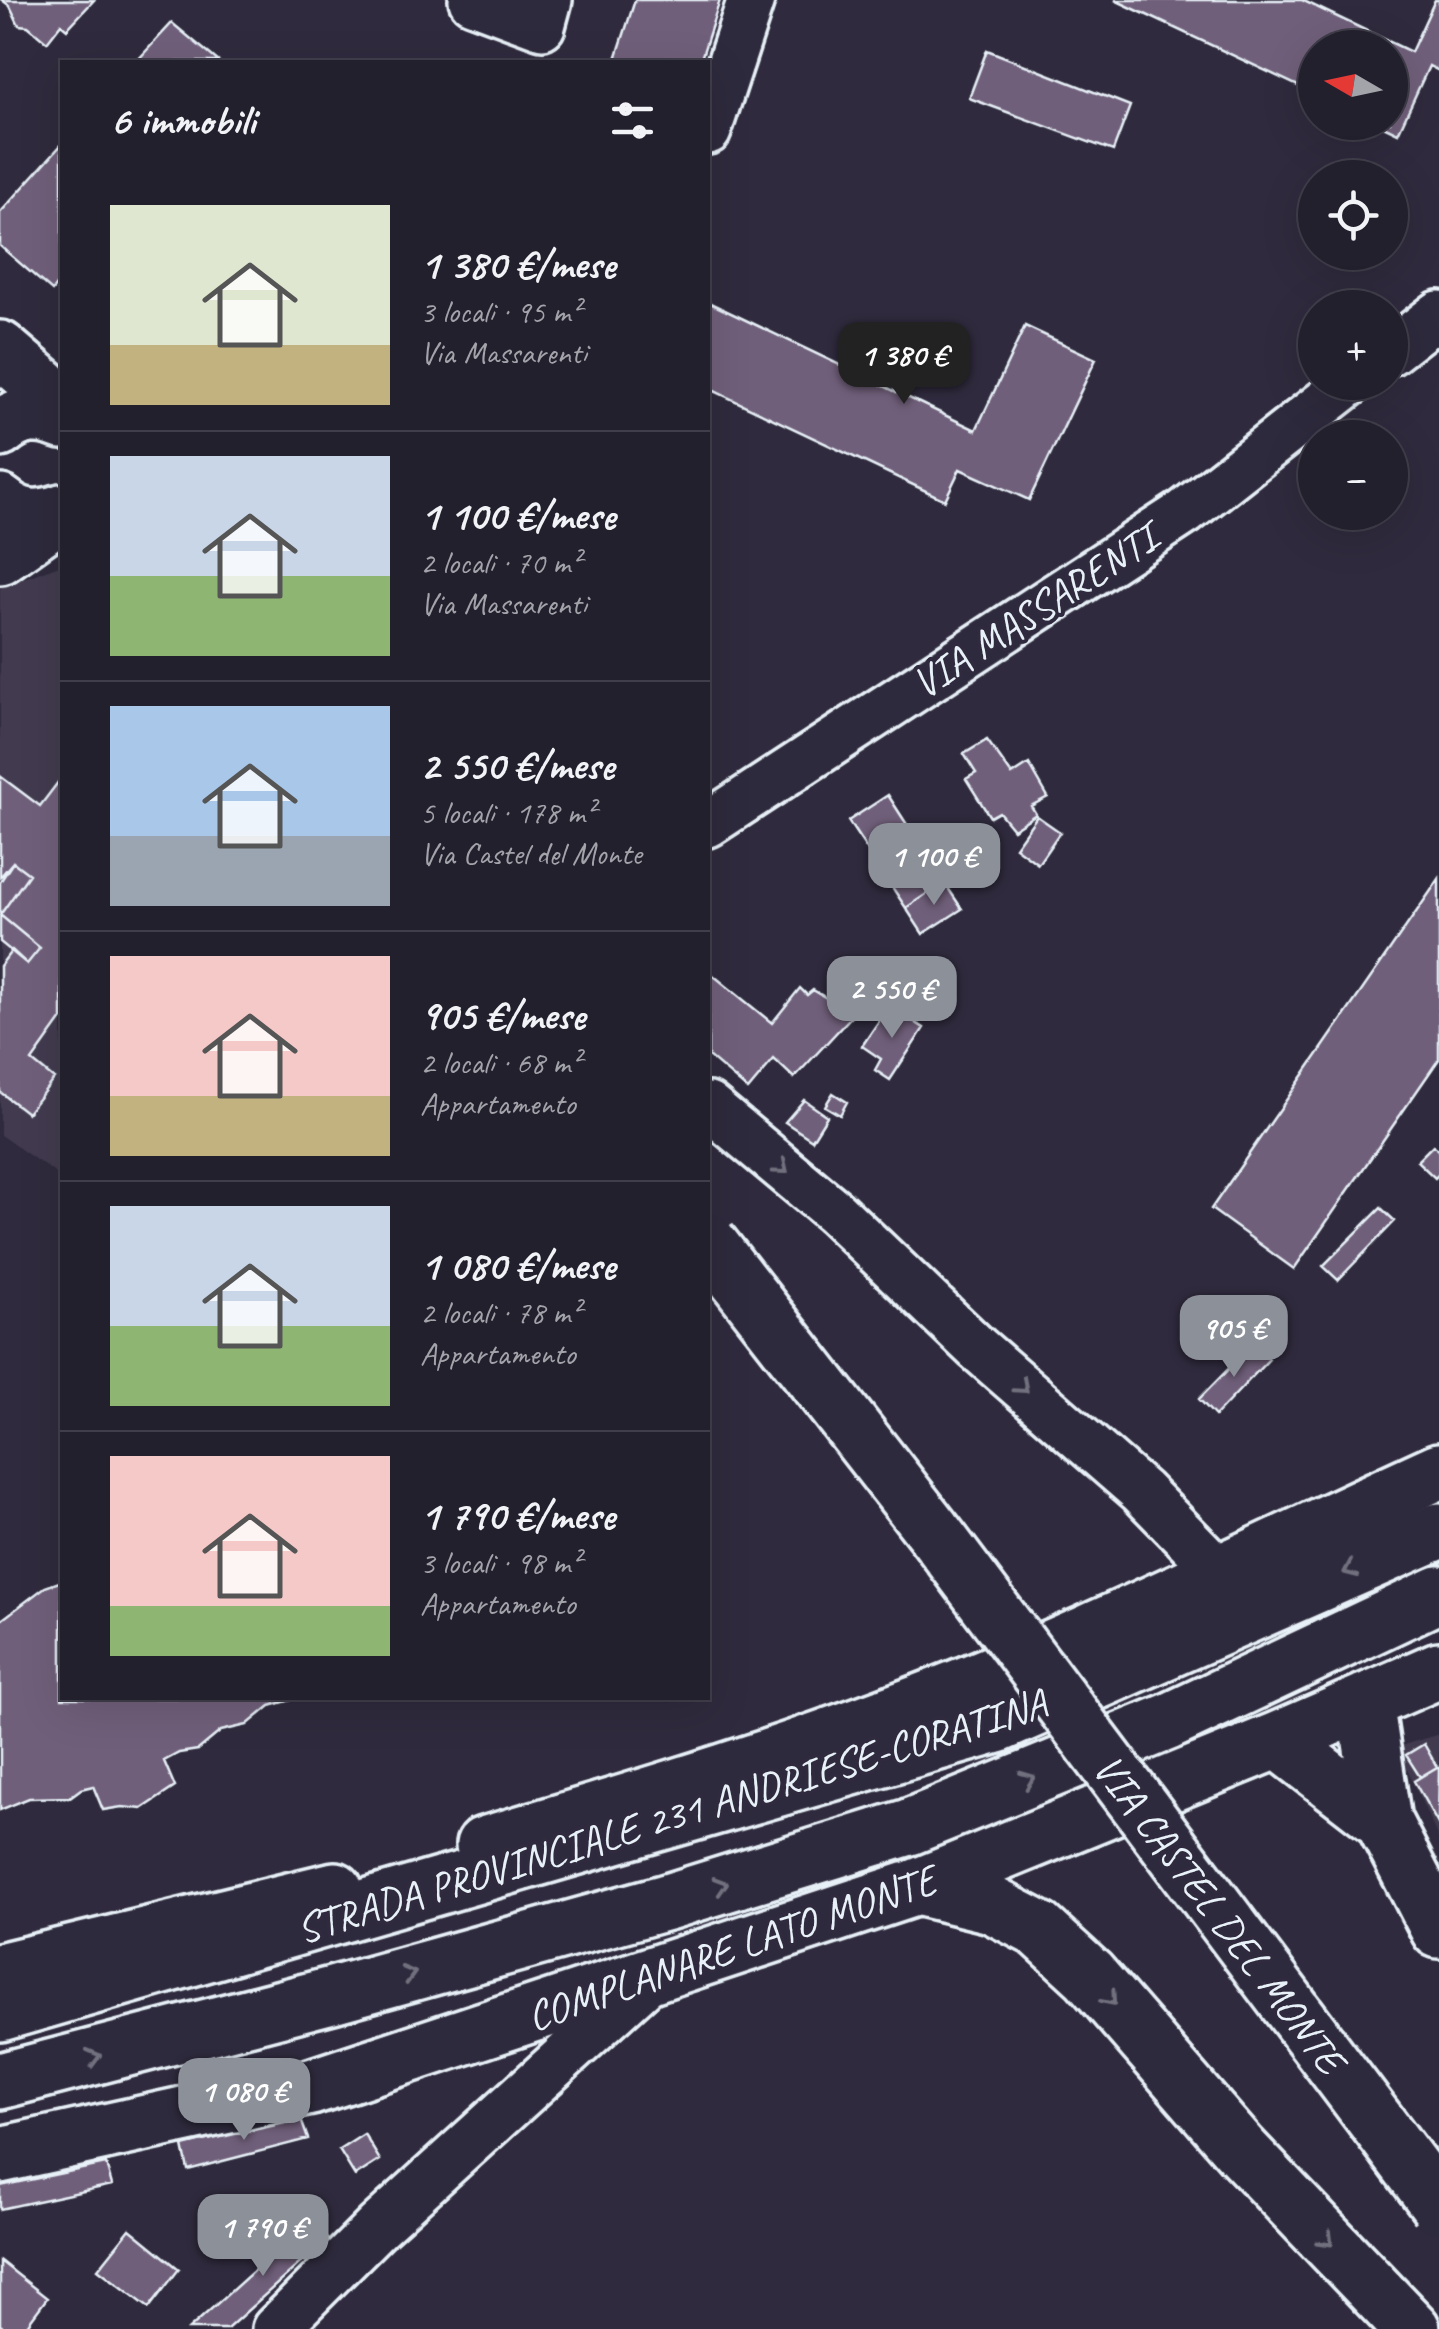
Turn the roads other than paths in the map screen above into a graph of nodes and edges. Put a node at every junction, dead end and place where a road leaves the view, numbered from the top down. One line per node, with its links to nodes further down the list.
1 (472, 0): 2 (street)
2 (549, 0)
3 (751, 0): 4 (street)
4 (710, 125)
5 (1439, 314): 6 (street)
6 (1408, 338)
7 (0, 348): 9 (main road)
8 (1328, 400): 16 (street, VIA MASSARENTI)
9 (60, 414)
10 (60, 418): 11 (main road)
11 (0, 429)
12 (0, 503): 13 (main road)
13 (60, 513)
14 (60, 513): 15 (main road)
15 (0, 556)
16 (710, 823)
17 (710, 1108): 21 (street, one-way to 21)
18 (710, 1245): 36 (main road, VIA CASTEL DEL MONTE, bridge)
19 (1439, 1471): 21 (main road)
20 (1439, 1531): 33 (main road, STRADA PROVINCIALE 231 ANDRIESE-CORATINA, one-way to 33)
21 (1219, 1571): 31 (main road)
22 (1439, 1594): 34 (main road, STRADA PROVINCIALE 231 ANDRIESE-CORATINA, one-way to 22)
23 (1439, 1670): 24 (main road, COMPLANARE LATO MONTE)
24 (1365, 1702): 25 (main road, COMPLANARE LATO MONTE); 26 (main road)
25 (1278, 1740): 26 (main road); 27 (main road, COMPLANARE LATO MONTE)
26 (1383, 1821): 30 (main road)
27 (1023, 1844): 28 (main road, COMPLANARE LATO MONTE); 29 (main road)
28 (917, 1887): 29 (main road); 32 (main road, COMPLANARE LATO MONTE)
29 (1040, 1930): 38 (main road, one-way to 38)
30 (1439, 1930)
31 (0, 1971)
32 (658, 1972): 35 (main road, COMPLANARE LATO MONTE); 37 (street)
33 (0, 2013)
34 (0, 2082)
35 (0, 2155)
36 (1439, 2205)
37 (275, 2329)
38 (1412, 2329)

